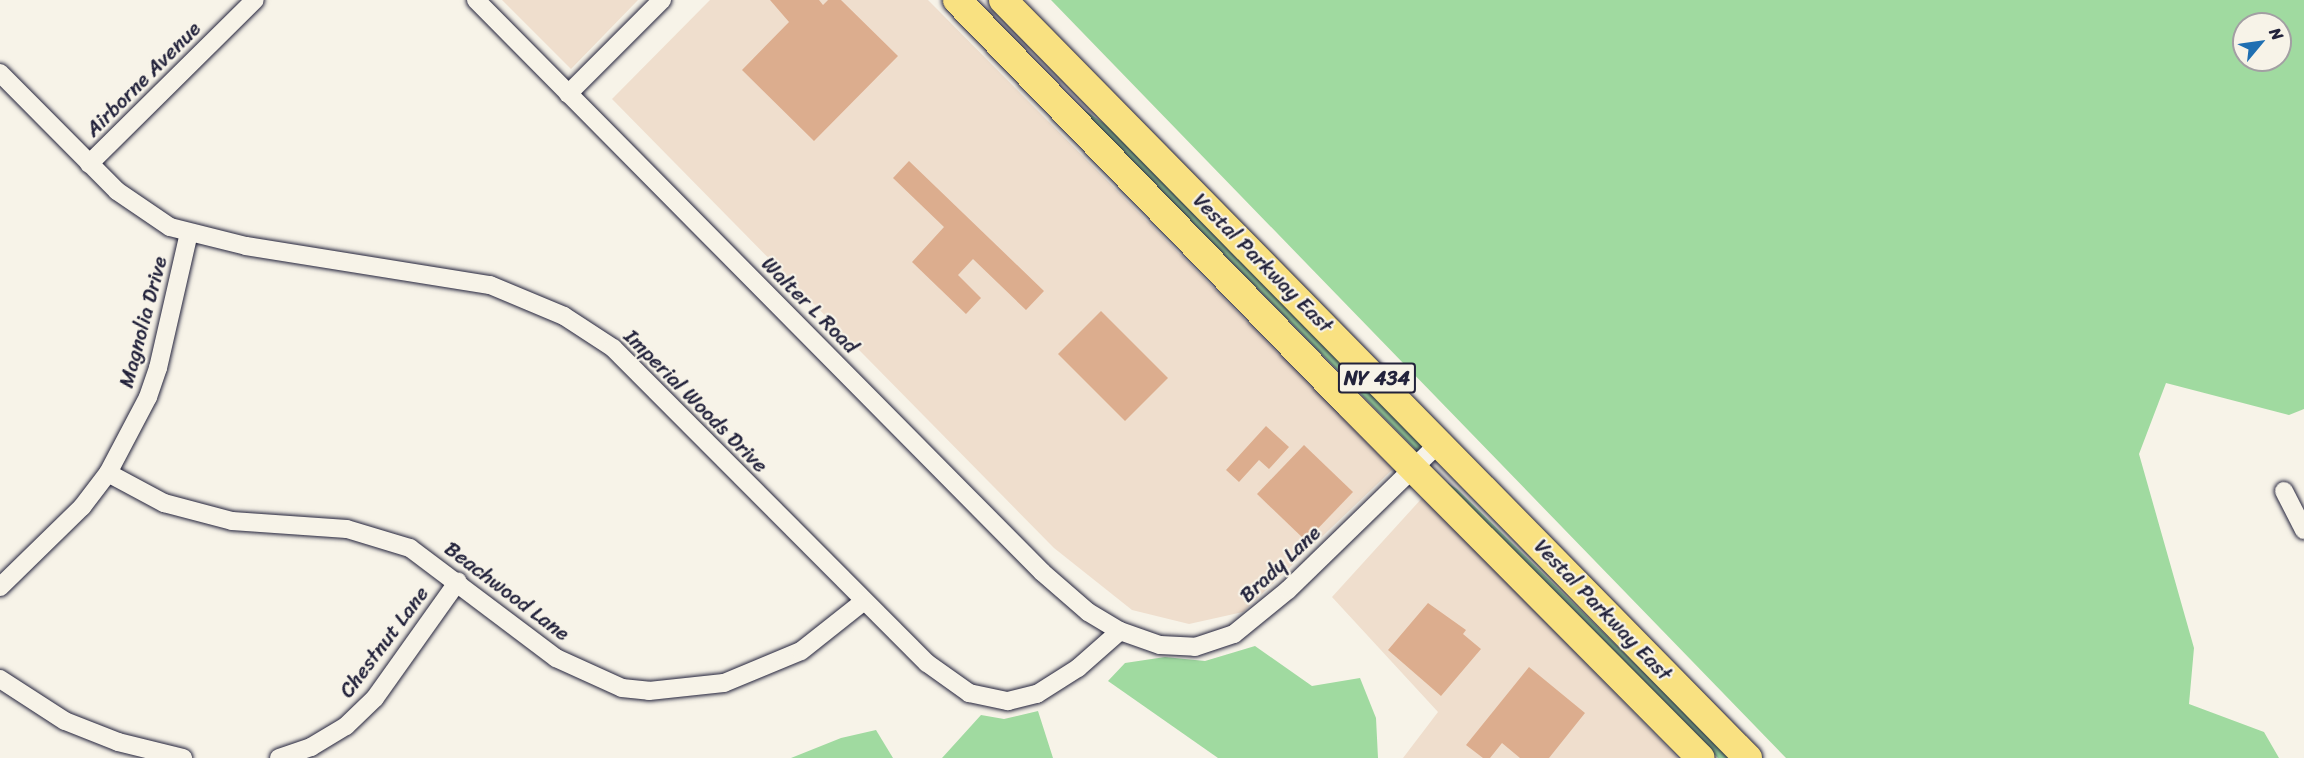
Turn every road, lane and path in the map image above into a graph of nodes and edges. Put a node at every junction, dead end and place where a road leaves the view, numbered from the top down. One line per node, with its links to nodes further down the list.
1 (255, 0): 8 (street, Airborne Avenue)
2 (476, 0): 7 (street, Walter L Road)
3 (662, 0): 7 (street)
4 (957, 0): 11 (main road, Vestal Parkway East / NY 434)
5 (1004, 0): 10 (main road, Vestal Parkway East / NY 434)
6 (0, 73): 8 (street, Imperial Woods Drive)
7 (568, 94): 18 (street, Walter L Road)
8 (89, 164): 9 (street, Imperial Woods Drive)
9 (189, 234): 12 (street, Magnolia Drive); 17 (street, Imperial Woods Drive)
10 (1440, 442): 11 (street, Brady Lane); 23 (main road, Vestal Parkway East / NY 434)
11 (1413, 468): 18 (street, Brady Lane); 22 (main road, Vestal Parkway East / NY 434)
12 (108, 473): 15 (street, Beachwood Lane); 16 (street, Magnolia Drive)
13 (2284, 491): 14 (street)
14 (2304, 530)
15 (458, 581): 17 (street, Beachwood Lane); 21 (street, Chestnut Lane)
16 (0, 587)
17 (864, 601): 18 (street, Imperial Woods Drive)
18 (1120, 631)
19 (0, 679): 20 (street)
20 (183, 758)
21 (279, 758)
22 (1701, 758)
23 (1748, 758)

